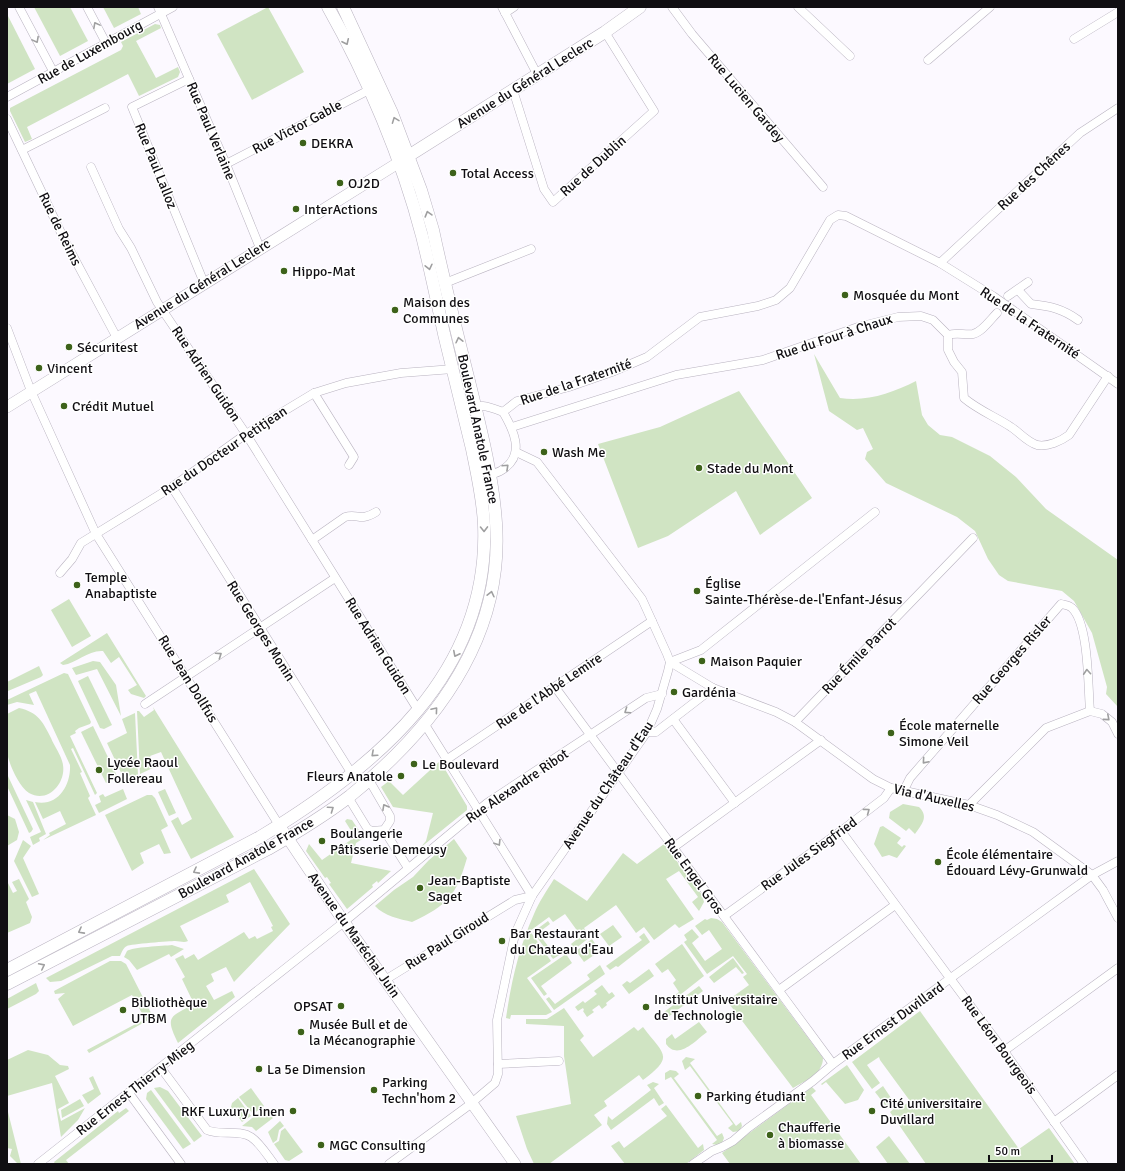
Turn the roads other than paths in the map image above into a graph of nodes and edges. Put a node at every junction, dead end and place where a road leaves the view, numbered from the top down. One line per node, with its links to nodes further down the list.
1 (19, 7): 19 (street, one-way to 19)
2 (87, 7): 16 (street, one-way to 2)
3 (173, 7): 11 (street, Rue de Luxembourg)
4 (328, 7): 22 (main road, Boulevard Anatole France, one-way to 22)
5 (344, 7): 29 (main road, Boulevard Anatole France, one-way to 5)
6 (514, 7): 12 (street)
7 (640, 7): 14 (main road, Avenue du Général Leclerc)
8 (672, 7): 33 (street, Rue Lucien Gardey)
9 (798, 7): 17 (street)
10 (990, 7): 18 (street)
11 (160, 10): 16 (street, Rue de Luxembourg); 21 (street, Rue Paul Verlaine)
12 (504, 10): 20 (street)
13 (1118, 12): 15 (street)
14 (605, 32): 20 (main road, Avenue du Général Leclerc); 23 (street, Rue de Dublin)
15 (1074, 39)
16 (106, 43): 19 (street, Rue de Luxembourg)
17 (850, 56)
18 (928, 60)
19 (54, 73): 24 (street, Rue de Luxembourg)
20 (537, 74): 23 (main road, Avenue du Général Leclerc)
21 (190, 79): 31 (street, Rue Paul Verlaine); 38 (street, Rue Paul Lalloz)
22 (369, 90): 30 (main road, Boulevard Anatole France); 31 (street, Rue Victor Gable)
23 (513, 90): 29 (main road, Avenue du Général Leclerc)
24 (7, 97)
25 (105, 108): 28 (street)
26 (1118, 108): 36 (street, Rue des Chênes)
27 (7, 119): 28 (street, Rue de Reims)
28 (22, 150): 47 (street, Rue de Reims)
29 (409, 156): 30 (main road, Avenue du Général Leclerc); 39 (main road, Boulevard Anatole France, one-way to 29)
30 (398, 163): 34 (street, Avenue du Général Leclerc); 48 (main road, Boulevard Anatole France, one-way to 48)
31 (226, 164): 34 (street, Rue Paul Verlaine)
32 (92, 167): 42 (street, Rue Adrien Guidon)
33 (823, 187)
34 (260, 248): 38 (street, Avenue du Général Leclerc)
35 (531, 249): 39 (street)
36 (940, 263): 49 (street, Rue de la Fraternité); 56 (street, Rue de la Fraternité)
37 (1028, 282): 40 (street)
38 (204, 283): 42 (street, Avenue du Général Leclerc)
39 (445, 283): 53 (main road, Boulevard Anatole France, one-way to 39)
40 (1018, 290): 41 (street); 44 (street)
41 (1008, 296)
42 (162, 309): 47 (street, Avenue du Général Leclerc); 58 (street, Rue Adrien Guidon)
43 (997, 313): 46 (street)
44 (1078, 320)
45 (7, 328): 51 (street, Rue Jean Dollfus)
46 (948, 335): 49 (street); 57 (street, Rue du Four à Chaux)
47 (117, 338): 51 (street, Avenue du Général Leclerc)
48 (453, 369): 52 (street, Rue du Docteur Petitjean); 55 (main road, Boulevard Anatole France)
49 (1108, 376): 50 (street, Rue de la Fraternité)
50 (1118, 384)
51 (31, 391): 54 (street, Avenue du Général Leclerc); 66 (street, Rue Jean Dollfus)
52 (314, 393): 58 (street, Rue du Docteur Petitjean); 61 (street)
53 (474, 405): 55 (street); 56 (street); 62 (main road, Boulevard Anatole France)
54 (7, 407)
55 (463, 410): 59 (main road, Boulevard Anatole France)
56 (503, 412): 57 (street)
57 (512, 427): 60 (street)
58 (246, 434): 63 (street, Rue du Docteur Petitjean); 68 (street, Rue Adrien Guidon)
59 (472, 449): 62 (street); 79 (main road, Boulevard Anatole France, one-way to 79)
60 (516, 452): 62 (street, one-way to 60); 71 (street)
61 (350, 465)
62 (489, 473): 83 (main road, Boulevard Anatole France, one-way to 62)
63 (172, 487): 66 (street, Rue du Docteur Petitjean); 72 (street, Rue Georges Monin)
64 (376, 512): 68 (street)
65 (875, 512): 73 (street)
66 (96, 534): 69 (street); 74 (street, Rue Jean Dollfus)
67 (973, 538): 82 (street, Rue Émile Parrot)
68 (312, 540): 70 (street, Rue Adrien Guidon)
69 (60, 573)
70 (335, 578): 72 (street); 79 (street, Rue Adrien Guidon)
71 (652, 621): 73 (street); 75 (street, Rue de l'Abbé Lemire)
72 (259, 629): 74 (street, one-way to 72); 90 (street, Rue Georges Monin)
73 (670, 662): 76 (street, Via d'Auxelles); 77 (street, Avenue du Château d'Eau)
74 (186, 677): 78 (street); 98 (street, Rue Jean Dollfus)
75 (555, 687): 86 (street, Rue Engel Gros); 88 (street, Rue de l'Abbé Lemire)
76 (713, 688): 81 (street); 82 (street, Via d'Auxelles)
77 (662, 694): 84 (street, Avenue du Château d'Eau); 86 (street, Rue Alexandre Ribot, one-way to 86)
78 (145, 704)
79 (418, 710): 90 (main road, Boulevard Anatole France, one-way to 90)
80 (1090, 711): 85 (street, one-way to 85); 93 (street, Rue Georges Risler, one-way to 93); 96 (street)
81 (673, 719): 84 (street); 95 (street)
82 (795, 722): 87 (street, Via d'Auxelles)
83 (424, 723): 88 (street); 91 (main road, Boulevard Anatole France)
84 (648, 732): 89 (street, Avenue du Château d'Eau)
85 (1118, 734)
86 (591, 736): 89 (street, Rue Engel Gros); 97 (street, Rue Alexandre Ribot)
87 (821, 740): 92 (street, Via d'Auxelles); 95 (street)
88 (446, 760): 97 (street)
89 (618, 773): 102 (street, Rue Engel Gros); 106 (street, Avenue du Château d'Eau)
90 (352, 774): 98 (main road, Boulevard Anatole France)
91 (369, 780): 94 (main road, Boulevard Anatole France); 99 (street, one-way to 91)
92 (891, 788): 93 (street, Via d'Auxelles); 100 (street, Rue Jules Siegfried, one-way to 92)
93 (904, 790): 96 (street, Via d'Auxelles)
94 (348, 797): 99 (street); 101 (main road, Boulevard Anatole France, one-way to 94)
95 (735, 803): 102 (street)
96 (969, 804): 105 (street, Via d'Auxelles)
97 (478, 810): 104 (street, Rue Alexandre Ribot); 106 (street, one-way to 106)
98 (279, 825): 101 (street, Avenue du Maréchal Juin); 112 (main road, Boulevard Anatole France, one-way to 112)
99 (384, 830): 104 (street)
100 (841, 831): 107 (street, Rue Léon Bourgeois); 108 (street, Rue Jules Siegfried)
101 (287, 838): 110 (street, Avenue du Maréchal Juin); 115 (main road, Boulevard Anatole France, one-way to 101)
102 (674, 848): 108 (street, Rue Engel Gros)
103 (1118, 861): 105 (street, Rue Ernest Duvillard)
104 (408, 868): 110 (street, Rue Alexandre Ribot)
105 (1092, 876): 109 (street, Via d'Auxelles); 113 (street, Rue Ernest Duvillard)
106 (532, 896): 114 (street, Rue Paul Giroud); 119 (street, Avenue du Château d'Eau)
107 (895, 905): 113 (street, Rue Léon Bourgeois); 116 (street)
108 (724, 916): 116 (street, Rue Engel Gros)
109 (1118, 918)
110 (344, 922): 114 (street, Avenue du Maréchal Juin); 121 (street, Rue Ernest Thierry-Mieg)
111 (1118, 968): 117 (street)
112 (7, 970)
113 (951, 978): 117 (street, Rue Léon Bourgeois); 120 (street, Rue Ernest Duvillard)
114 (385, 980): 124 (street, Avenue du Maréchal Juin)
115 (7, 984)
116 (779, 990): 120 (street, Rue Engel Gros)
117 (1004, 1051): 125 (street, Rue Léon Bourgeois)
118 (559, 1061): 119 (street)
119 (498, 1064): 124 (street, Avenue du Château d'Eau)
120 (833, 1064): 131 (street, Rue Ernest Duvillard)
121 (161, 1068): 123 (street, Rue Ernest Thierry-Mieg); 128 (street)
122 (1118, 1076): 125 (street)
123 (129, 1093): 126 (street, Rue Ernest Thierry-Mieg); 127 (street)
124 (471, 1103): 129 (street, Avenue du Château d'Eau); 130 (street)
125 (1054, 1122): 132 (street, Rue Léon Bourgeois)
126 (38, 1164)
127 (180, 1164)
128 (274, 1164)
129 (388, 1164)
130 (515, 1164)
131 (693, 1164)
132 (1084, 1164)

